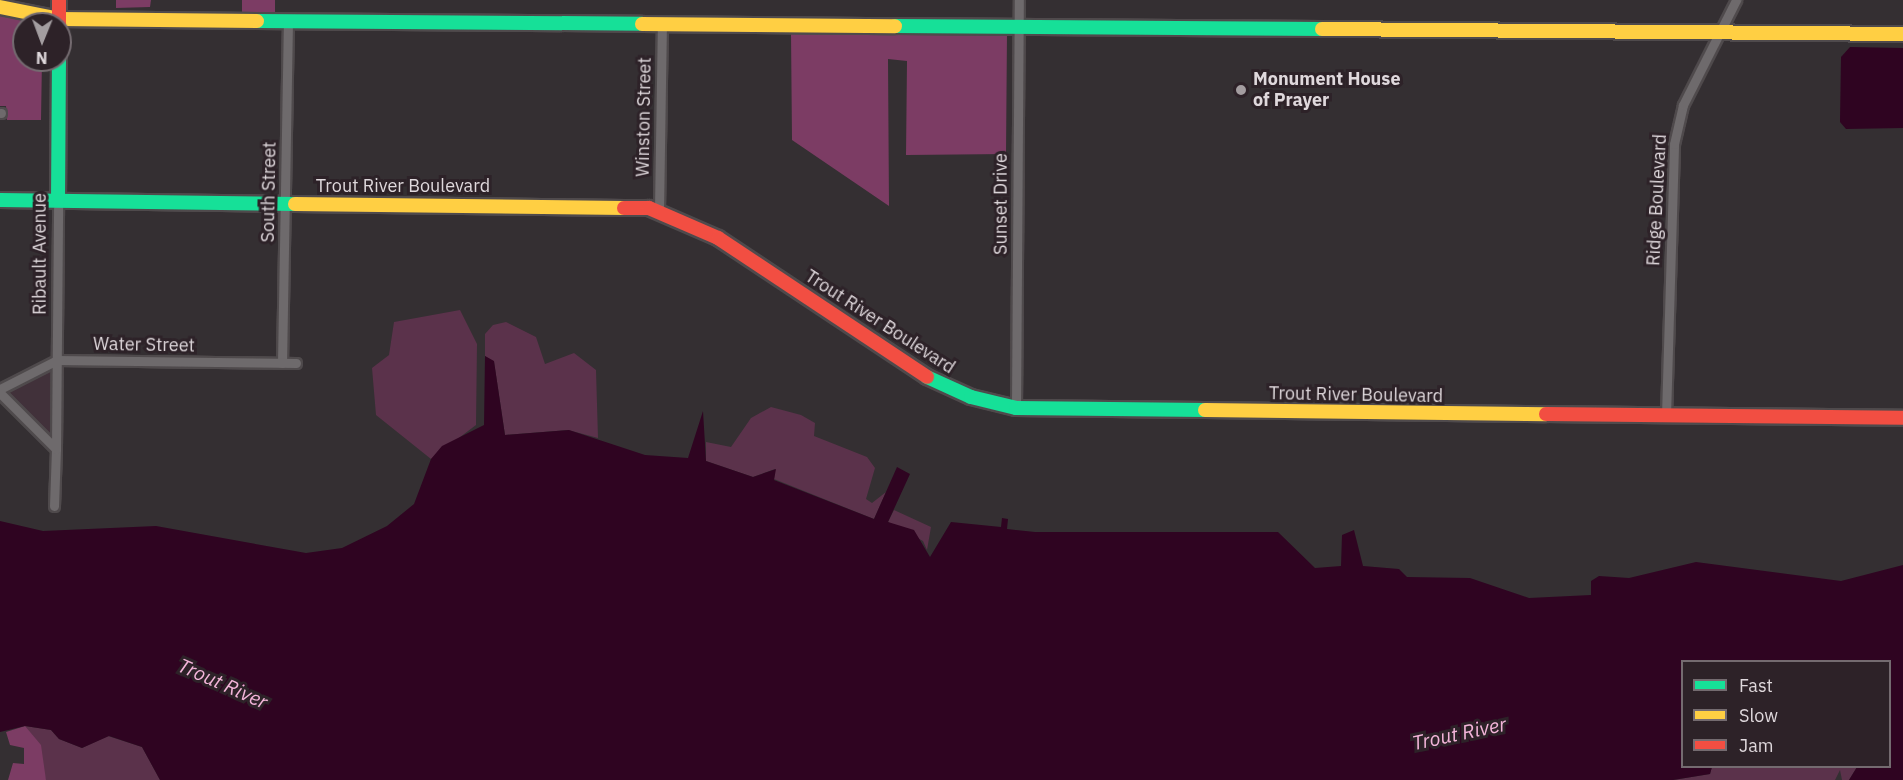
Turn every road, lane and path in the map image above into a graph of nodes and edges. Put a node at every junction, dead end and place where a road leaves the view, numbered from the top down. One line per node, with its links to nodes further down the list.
1 (1018, 0): 8 (street, Sunset Drive)
2 (1736, 0): 9 (street, Ridge Boulevard)
3 (0, 7): 4 (street)
4 (21, 12)
5 (72, 21): 6 (street)
6 (288, 21): 7 (street); 14 (street, South Street)
7 (662, 24): 8 (street); 15 (street, Winston Street)
8 (1018, 28): 9 (street); 20 (street, Sunset Drive)
9 (1718, 32): 10 (street); 21 (street, Ridge Boulevard)
10 (1903, 34)
11 (59, 72): 13 (street, Ribault Avenue)
12 (0, 200): 13 (street, Trout River Boulevard)
13 (58, 200): 14 (street, Trout River Boulevard); 16 (street, Ribault Avenue)
14 (285, 203): 15 (street, Trout River Boulevard); 17 (street, South Street)
15 (659, 210): 20 (street, Trout River Boulevard)
16 (57, 360): 17 (street, Water Street); 19 (street, Water Street); 23 (street, Ribault Avenue)
17 (282, 363): 18 (street, Water Street)
18 (296, 363)
19 (0, 391): 23 (street)
20 (1016, 408): 21 (street, Trout River Boulevard)
21 (1666, 416): 22 (street, Trout River Boulevard)
22 (1903, 418)
23 (56, 449): 24 (street, Ribault Avenue)
24 (54, 506)

